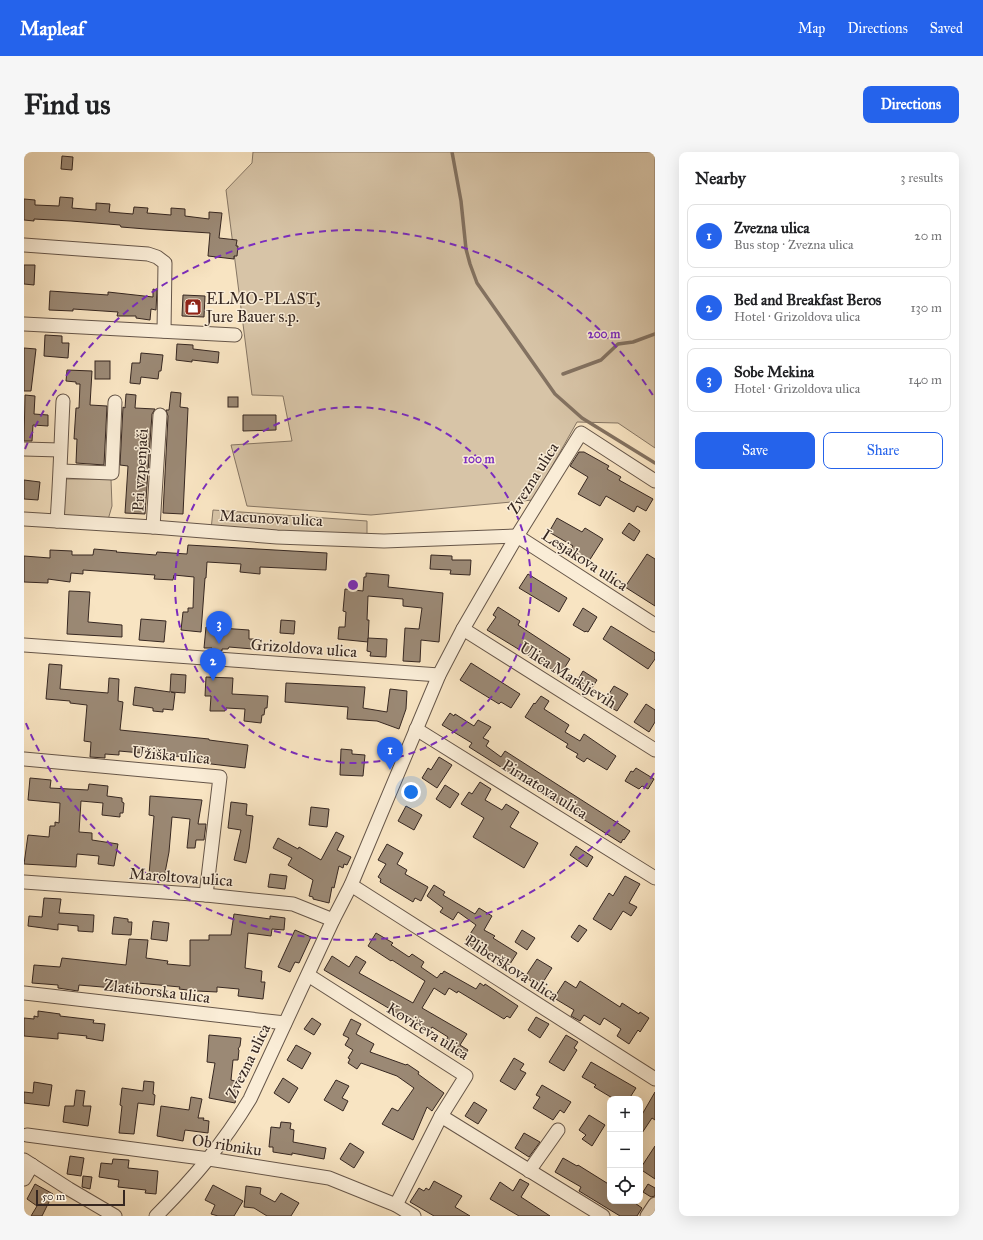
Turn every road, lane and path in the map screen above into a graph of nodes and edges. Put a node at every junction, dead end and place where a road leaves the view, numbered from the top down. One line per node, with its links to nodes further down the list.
1 (24, 245): 3 (street)
2 (24, 324): 3 (street)
3 (164, 331): 4 (street)
4 (234, 335)
5 (63, 401): 9 (street)
6 (115, 402): 10 (street)
7 (160, 415): 14 (street, Pri vzpenjači)
8 (24, 449): 9 (street)
9 (60, 450): 10 (street)
10 (61, 471): 13 (street)
11 (655, 481): 15 (street, Zvezna ulica)
12 (24, 519): 13 (street, Macunova ulica)
13 (57, 521): 14 (street, Macunova ulica)
14 (153, 527): 15 (street, Macunova ulica)
15 (517, 536): 16 (street, Lesjakova ulica); 17 (street, Zvezna ulica)
16 (655, 625)
17 (463, 629): 19 (street, Zvezna ulica); 21 (street, Ulica Markljevih)
18 (24, 645): 19 (street, Grizoldova ulica)
19 (439, 675): 20 (street, Zvezna ulica)
20 (416, 729): 23 (street, Pirnatova ulica); 25 (street, Zvezna ulica)
21 (655, 750)
22 (24, 759): 26 (street, Užiška ulica)
23 (655, 878)
24 (24, 882): 26 (street, Maroltova ulica)
25 (351, 885): 27 (street, Zvezna ulica); 31 (street, Pliberškova ulica)
26 (206, 895): 27 (street, Maroltova ulica)
27 (333, 920): 28 (street, Zvezna ulica)
28 (308, 975): 30 (street, Zvezna ulica); 32 (street, Kovičeva ulica)
29 (24, 993): 30 (street, Zlatiborska ulica)
30 (285, 1023): 35 (street, Zvezna ulica)
31 (655, 1079)
32 (441, 1116): 37 (street); 40 (street, Kovičeva ulica)
33 (558, 1130): 37 (street)
34 (27, 1135): 35 (street, Ob ribniku)
35 (209, 1159): 40 (street, Ob ribniku); 42 (street, Zvezna ulica)
36 (28, 1163): 38 (street); 41 (street)
37 (529, 1171): 44 (street)
38 (24, 1179)
39 (655, 1204): 45 (street)
40 (396, 1205): 43 (street, Ob ribniku)
41 (115, 1216)
42 (156, 1216)
43 (414, 1216)
44 (603, 1216)
45 (647, 1216)

